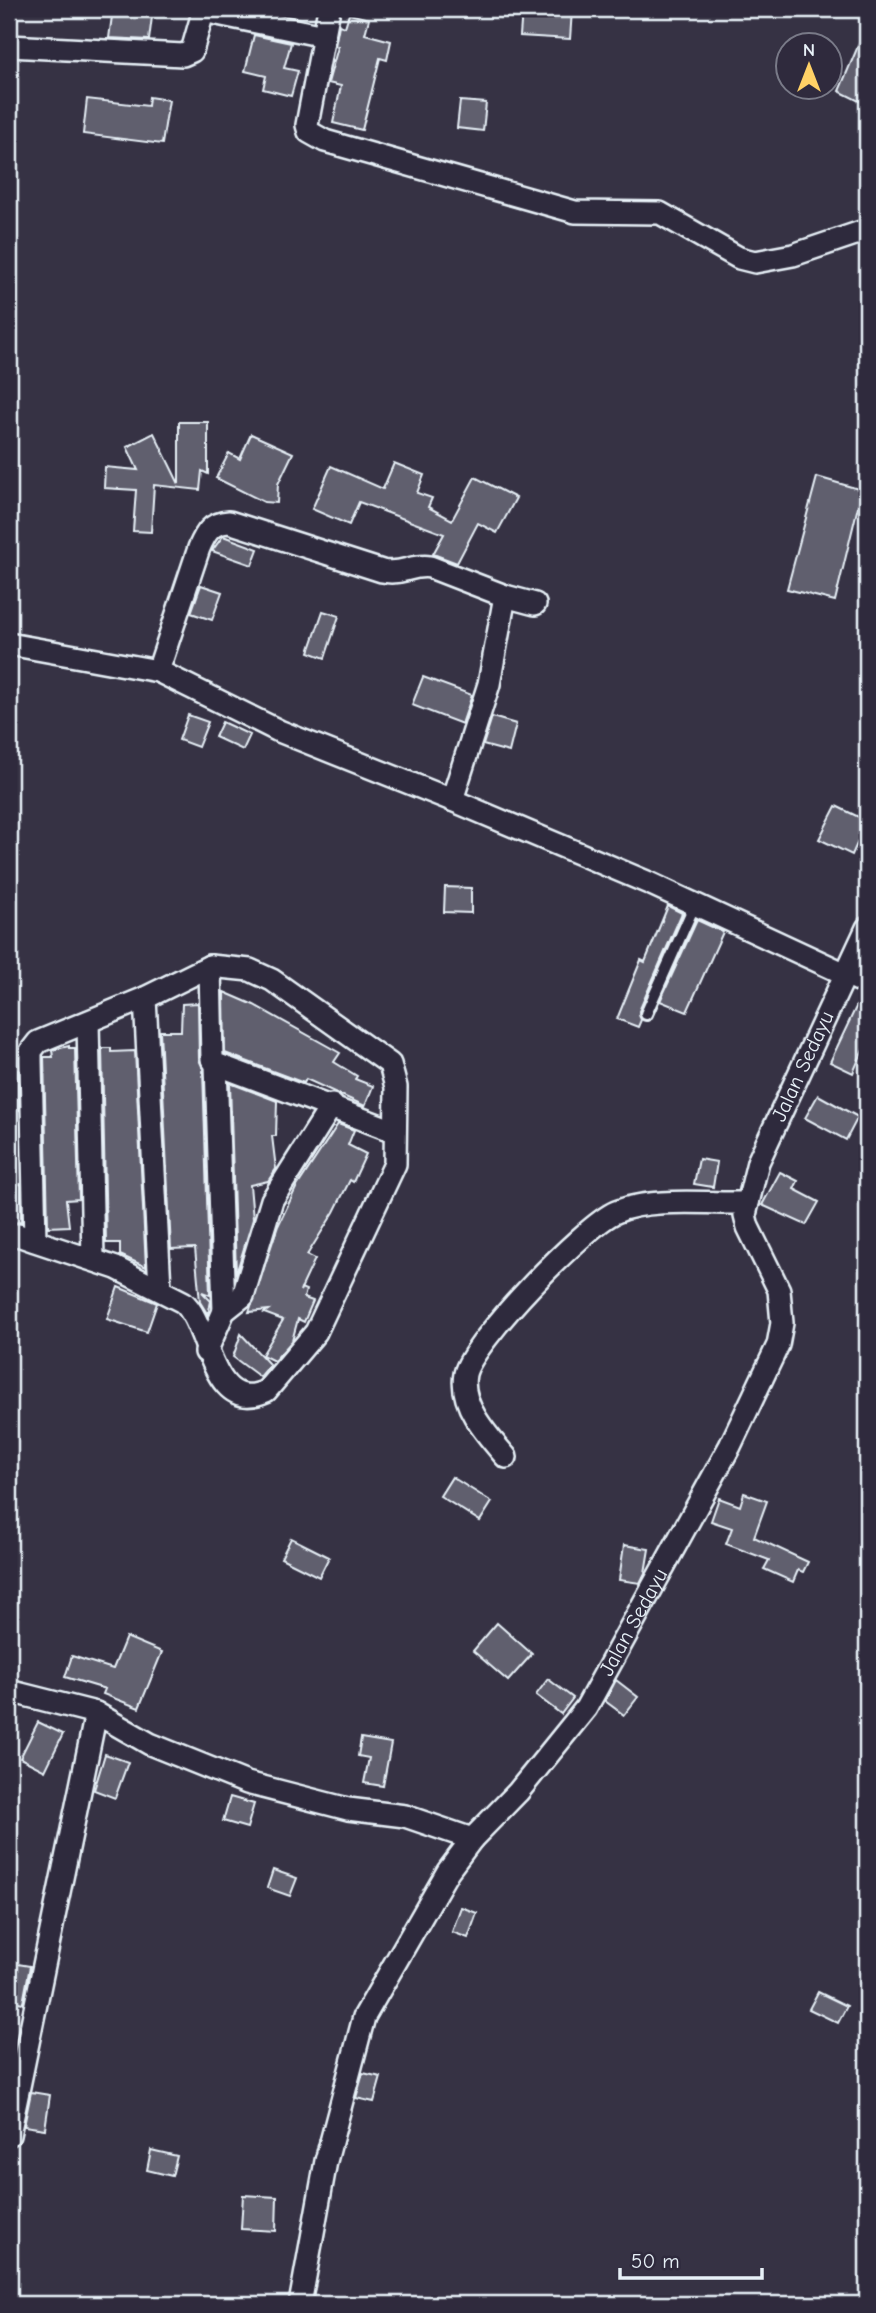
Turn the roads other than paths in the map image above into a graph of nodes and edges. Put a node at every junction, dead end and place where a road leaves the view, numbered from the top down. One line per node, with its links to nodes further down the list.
1 (329, 9): 3 (street)
2 (204, 10): 3 (street); 4 (street)
3 (324, 36): 5 (street)
4 (9, 46)
5 (867, 230)
6 (505, 596): 7 (street); 9 (street); 10 (street)
7 (535, 604)
8 (9, 644): 9 (street)
9 (158, 671): 10 (street)
10 (452, 800): 11 (street)
11 (695, 905): 14 (street); 17 (lane)
12 (867, 928): 14 (street, Jalan Sedayu)
13 (210, 966): 16 (street); 19 (street); 21 (street)
14 (846, 974): 15 (street); 22 (street, Jalan Sedayu)
15 (867, 984)
16 (145, 998): 18 (street); 26 (street)
17 (646, 1014)
18 (88, 1022): 24 (street); 25 (street)
19 (216, 1064): 20 (street); 27 (street)
20 (332, 1105): 21 (street); 27 (street)
21 (394, 1131): 28 (street)
22 (748, 1203): 29 (street); 32 (street, Jalan Sedayu)
23 (9, 1236): 24 (street)
24 (35, 1241): 25 (street)
25 (93, 1259): 26 (street)
26 (160, 1288): 28 (street)
27 (224, 1311): 28 (street)
28 (206, 1352)
29 (506, 1457)
30 (9, 1691): 31 (street)
31 (96, 1713): 32 (street); 33 (street)
32 (472, 1839): 34 (street, Jalan Sedayu)
33 (9, 2135)
34 (300, 2304)

